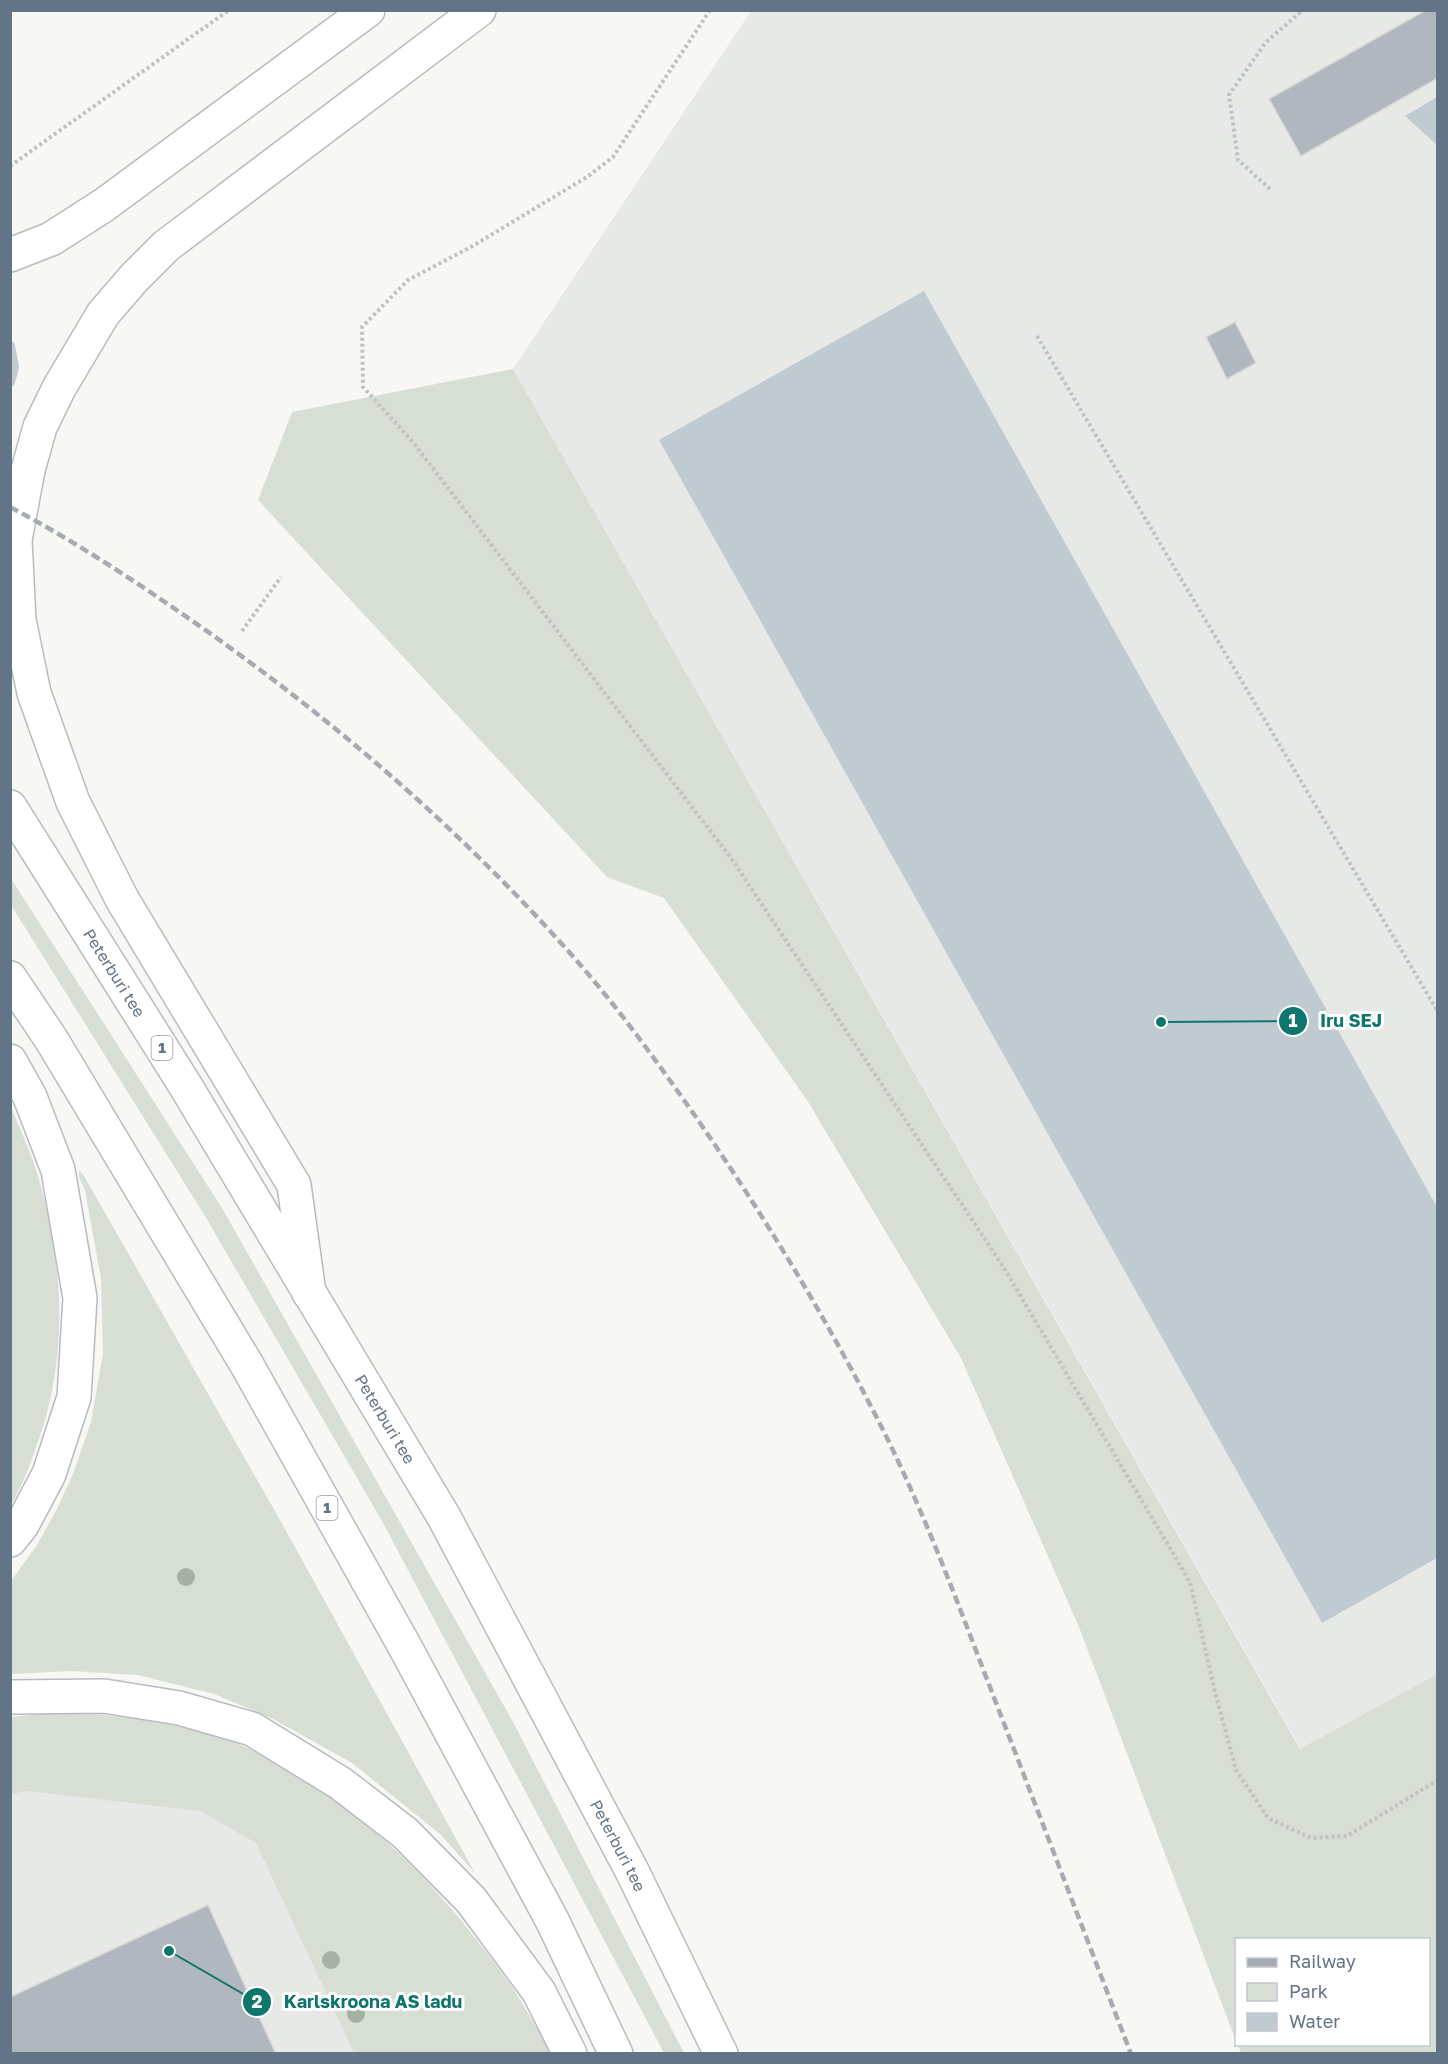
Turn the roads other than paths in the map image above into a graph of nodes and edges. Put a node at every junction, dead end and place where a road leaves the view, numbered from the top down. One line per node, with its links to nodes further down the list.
1 (368, 10): 3 (highway)
2 (479, 10): 7 (highway)
3 (10, 255)
4 (10, 807): 7 (highway, Peterburi tee / 1)
5 (10, 978): 11 (highway, 1)
6 (10, 1061): 8 (highway)
7 (309, 1293): 12 (highway, Peterburi tee / 1)
8 (10, 1540)
9 (10, 1697): 10 (highway)
10 (570, 2054)
11 (616, 2054)
12 (721, 2054)

